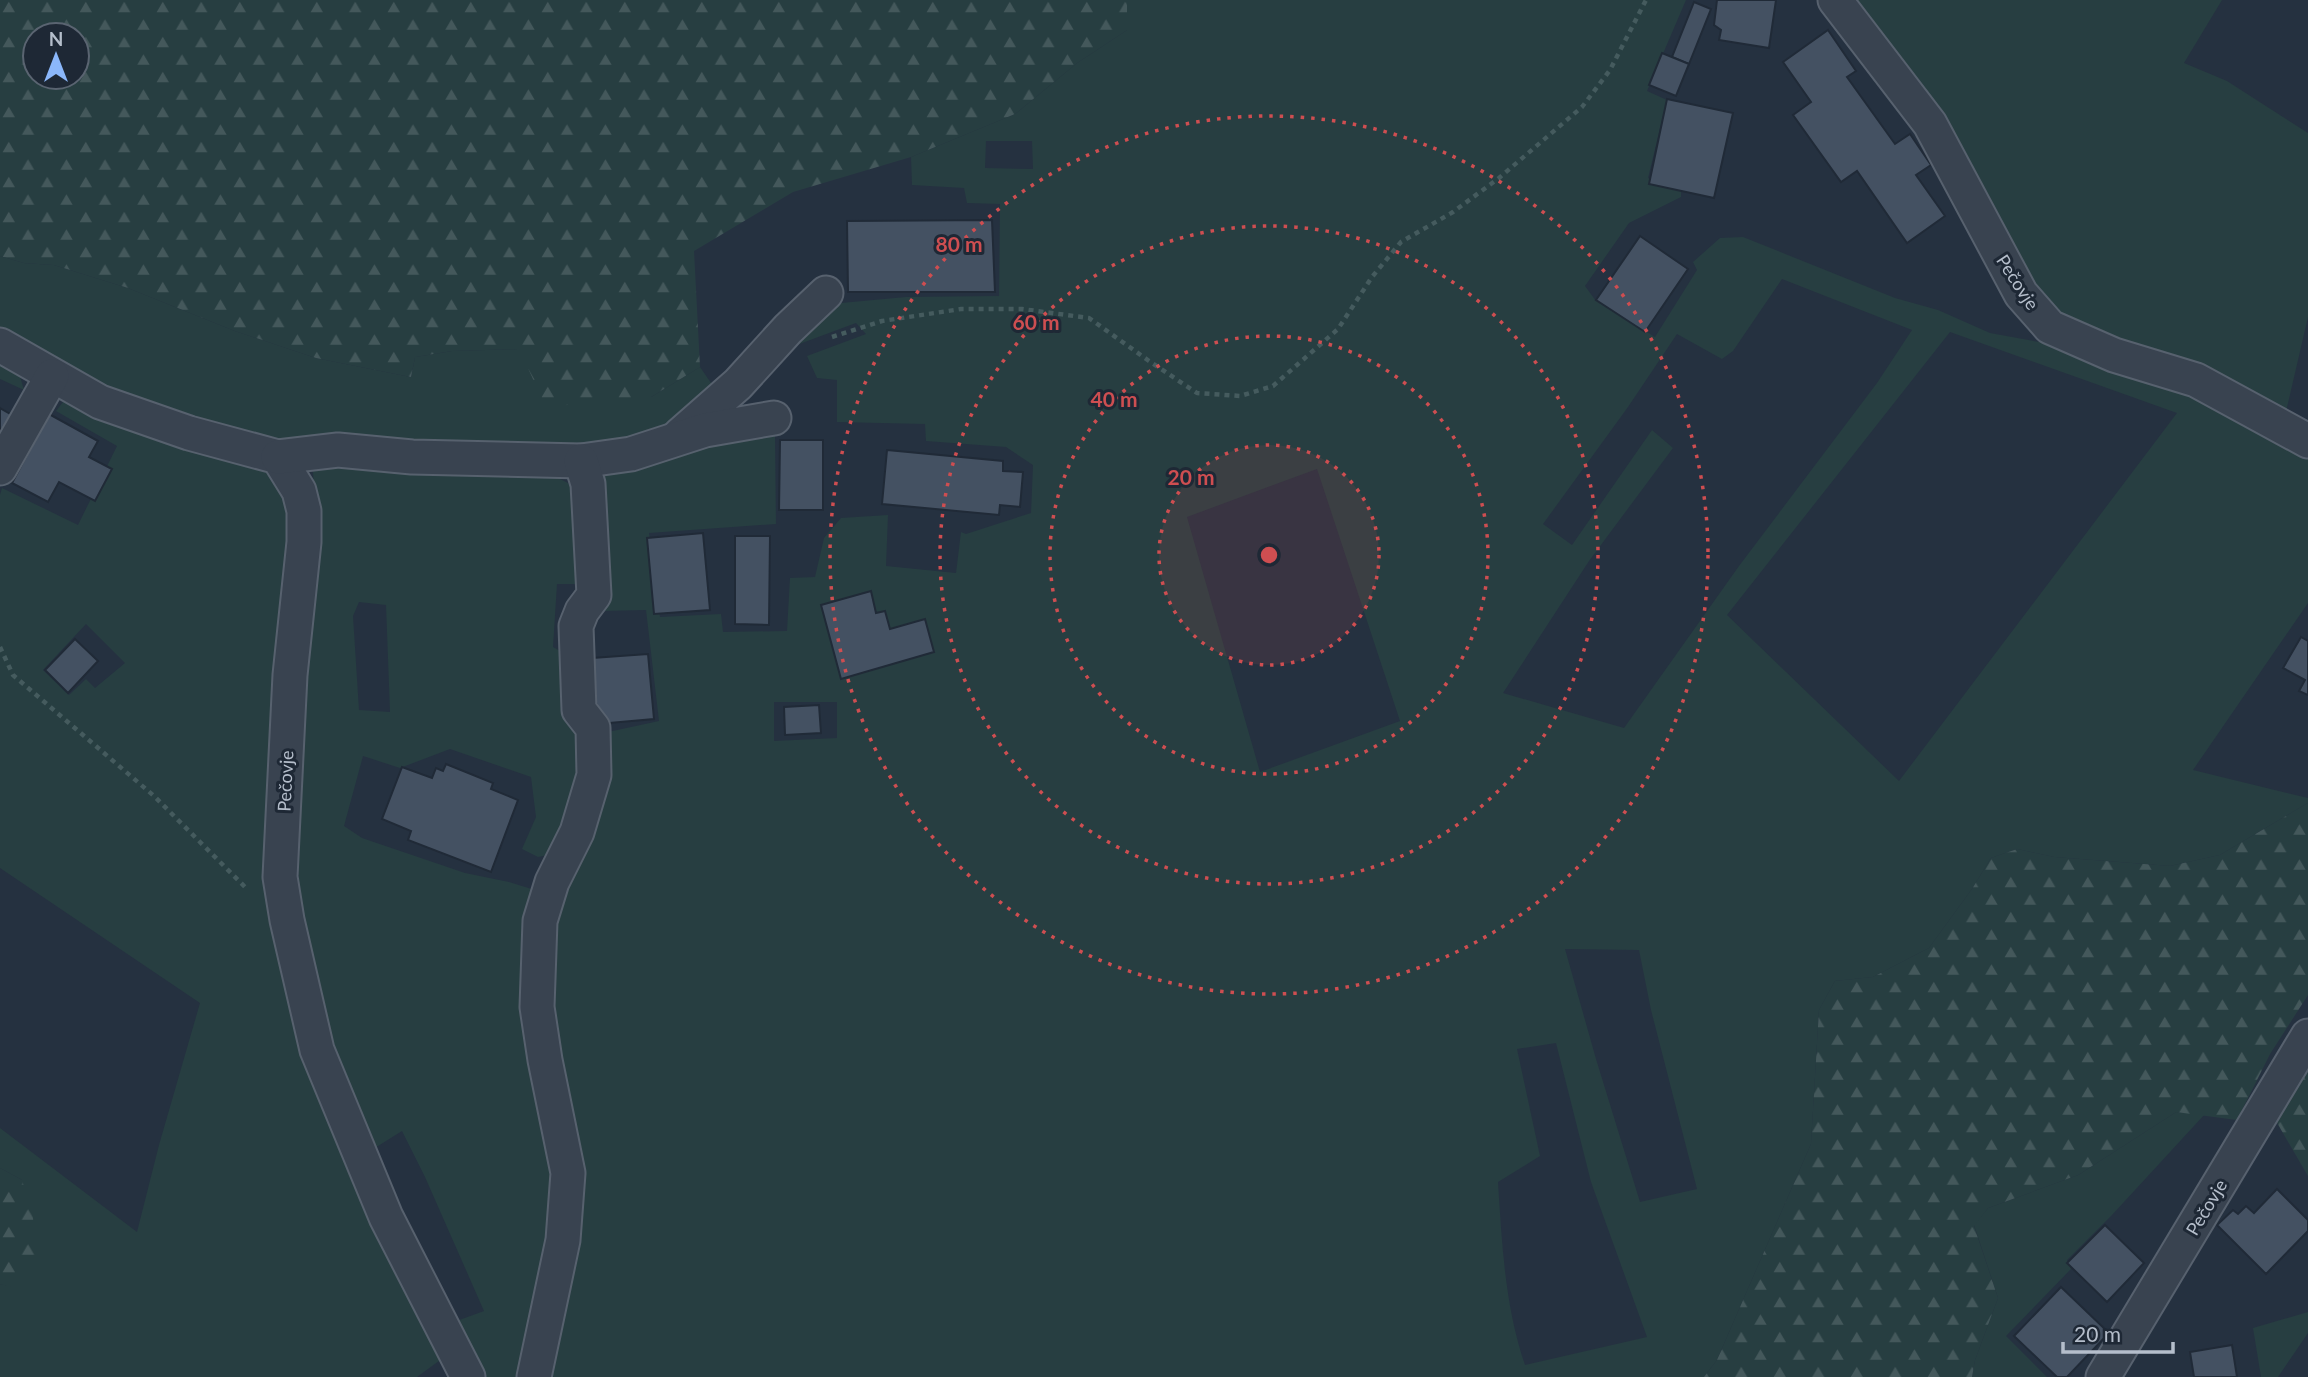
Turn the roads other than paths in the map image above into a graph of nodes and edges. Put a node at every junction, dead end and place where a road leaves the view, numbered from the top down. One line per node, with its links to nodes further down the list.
1 (1835, 0): 7 (street, Pečovje)
2 (826, 293): 6 (street)
3 (0, 345): 4 (street)
4 (52, 376): 8 (street); 10 (street)
5 (774, 418): 6 (street)
6 (672, 441): 9 (street)
7 (2308, 441)
8 (278, 457): 9 (street); 12 (street, Pečovje)
9 (581, 461): 13 (street)
10 (0, 468)
11 (2308, 1036): 14 (street, Pečovje)
12 (468, 1377)
13 (534, 1377)
14 (2103, 1377)

